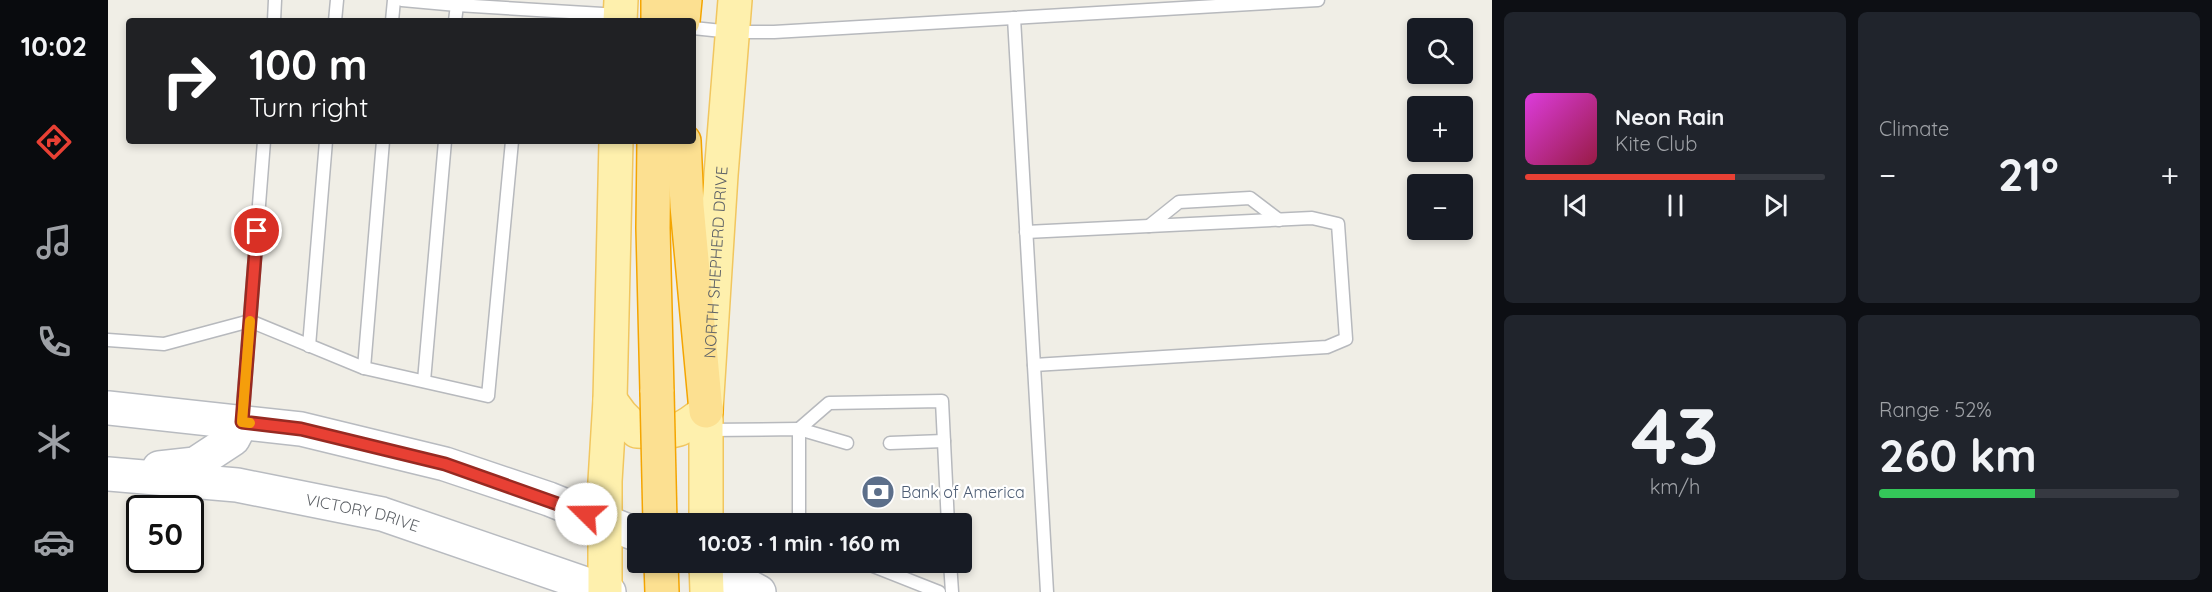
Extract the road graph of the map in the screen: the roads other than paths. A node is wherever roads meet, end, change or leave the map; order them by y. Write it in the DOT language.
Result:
graph roads {
  1 [pos="275,0"];
  2 [pos="337,0"];
  3 [pos="394,0"];
  4 [pos="402,0"];
  5 [pos="658,0"];
  6 [pos="685,0"];
  7 [pos="735,0"];
  8 [pos="1318,0"];
  9 [pos="457,5"];
  10 [pos="620,12"];
  11 [pos="274,18"];
  12 [pos="335,18"];
  13 [pos="392,18"];
  14 [pos="455,18"];
  15 [pos="658,18"];
  16 [pos="683,18"];
  17 [pos="1014,18"];
  18 [pos="696,28"];
  19 [pos="732,32"];
  20 [pos="264,144"];
  21 [pos="326,144"];
  22 [pos="383,144"];
  23 [pos="445,144"];
  24 [pos="512,144"];
  25 [pos="616,144"];
  26 [pos="654,144"];
  27 [pos="684,144"];
  28 [pos="1279,219"];
  29 [pos="1149,226"];
  30 [pos="1026,232"];
  31 [pos="250,321"];
  32 [pos="108,340"];
  33 [pos="309,346"];
  34 [pos="1034,365"];
  35 [pos="364,368"];
  36 [pos="424,381"];
  37 [pos="610,400"];
  38 [pos="108,408"];
  39 [pos="706,420"];
  40 [pos="242,422"];
  41 [pos="799,429"];
  42 [pos="944,441"];
  43 [pos="890,443"];
  44 [pos="847,444"];
  45 [pos="110,474"];
  46 [pos="660,513"];
  47 [pos="706,513"];
  48 [pos="799,513"];
  49 [pos="947,513"];
  50 [pos="605,521"];
  51 [pos="627,530"];
  52 [pos="661,573"];
  53 [pos="712,573"];
  54 [pos="891,573"];
  55 [pos="951,573"];
  56 [pos="606,592"];
  57 [pos="662,592"];
  58 [pos="759,592"];
  59 [pos="939,592"];
  60 [pos="952,592"];
  61 [pos="1047,592"];
  1 -- 11 [label="lane"];
  2 -- 12 [label="lane"];
  3 -- 13 [label="lane"];
  4 -- 9 [label="lane"];
  5 -- 15 [label="highway"];
  6 -- 16 [label="highway"];
  7 -- 19 [label="main road, NORTH SHEPHERD DRIVE"];
  8 -- 17 [label="lane"];
  9 -- 10 [label="lane"];
  9 -- 14 [label="lane"];
  17 -- 19 [label="lane"];
  17 -- 30 [label="lane"];
  18 -- 19 [label="lane"];
  19 -- 39 [label="main road, NORTH SHEPHERD DRIVE"];
  20 -- 31 [label="lane"];
  21 -- 33 [label="lane"];
  22 -- 35 [label="lane"];
  23 -- 36 [label="lane"];
  24 -- 36 [label="lane"];
  25 -- 37 [label="main road"];
  26 -- 46 [label="highway, bridge"];
  27 -- 39 [label="highway"];
  28 -- 29 [label="lane"];
  28 -- 29 [label="lane"];
  28 -- 34 [label="lane"];
  29 -- 30 [label="lane"];
  30 -- 34 [label="lane"];
  31 -- 32 [label="lane"];
  31 -- 33 [label="lane"];
  31 -- 40 [label="lane"];
  33 -- 35 [label="lane"];
  34 -- 61 [label="lane"];
  35 -- 36 [label="lane"];
  37 -- 39 [label="main road"];
  37 -- 50 [label="main road"];
  38 -- 40 [label="main road"];
  39 -- 41 [label="lane"];
  39 -- 47 [label="main road, NORTH SHEPHERD DRIVE"];
  40 -- 45 [label="main road"];
  40 -- 50 [label="main road"];
  41 -- 42 [label="lane"];
  41 -- 44 [label="lane"];
  41 -- 48 [label="lane"];
  42 -- 43 [label="lane"];
  42 -- 49 [label="lane"];
  45 -- 56 [label="main road, VICTORY DRIVE"];
  50 -- 51 [label="main road"];
  50 -- 56 [label="main road"];
  52 -- 57 [label="highway"];
  53 -- 58 [label="main road"];
  54 -- 59 [label="lane"];
  55 -- 60 [label="lane"];
}
